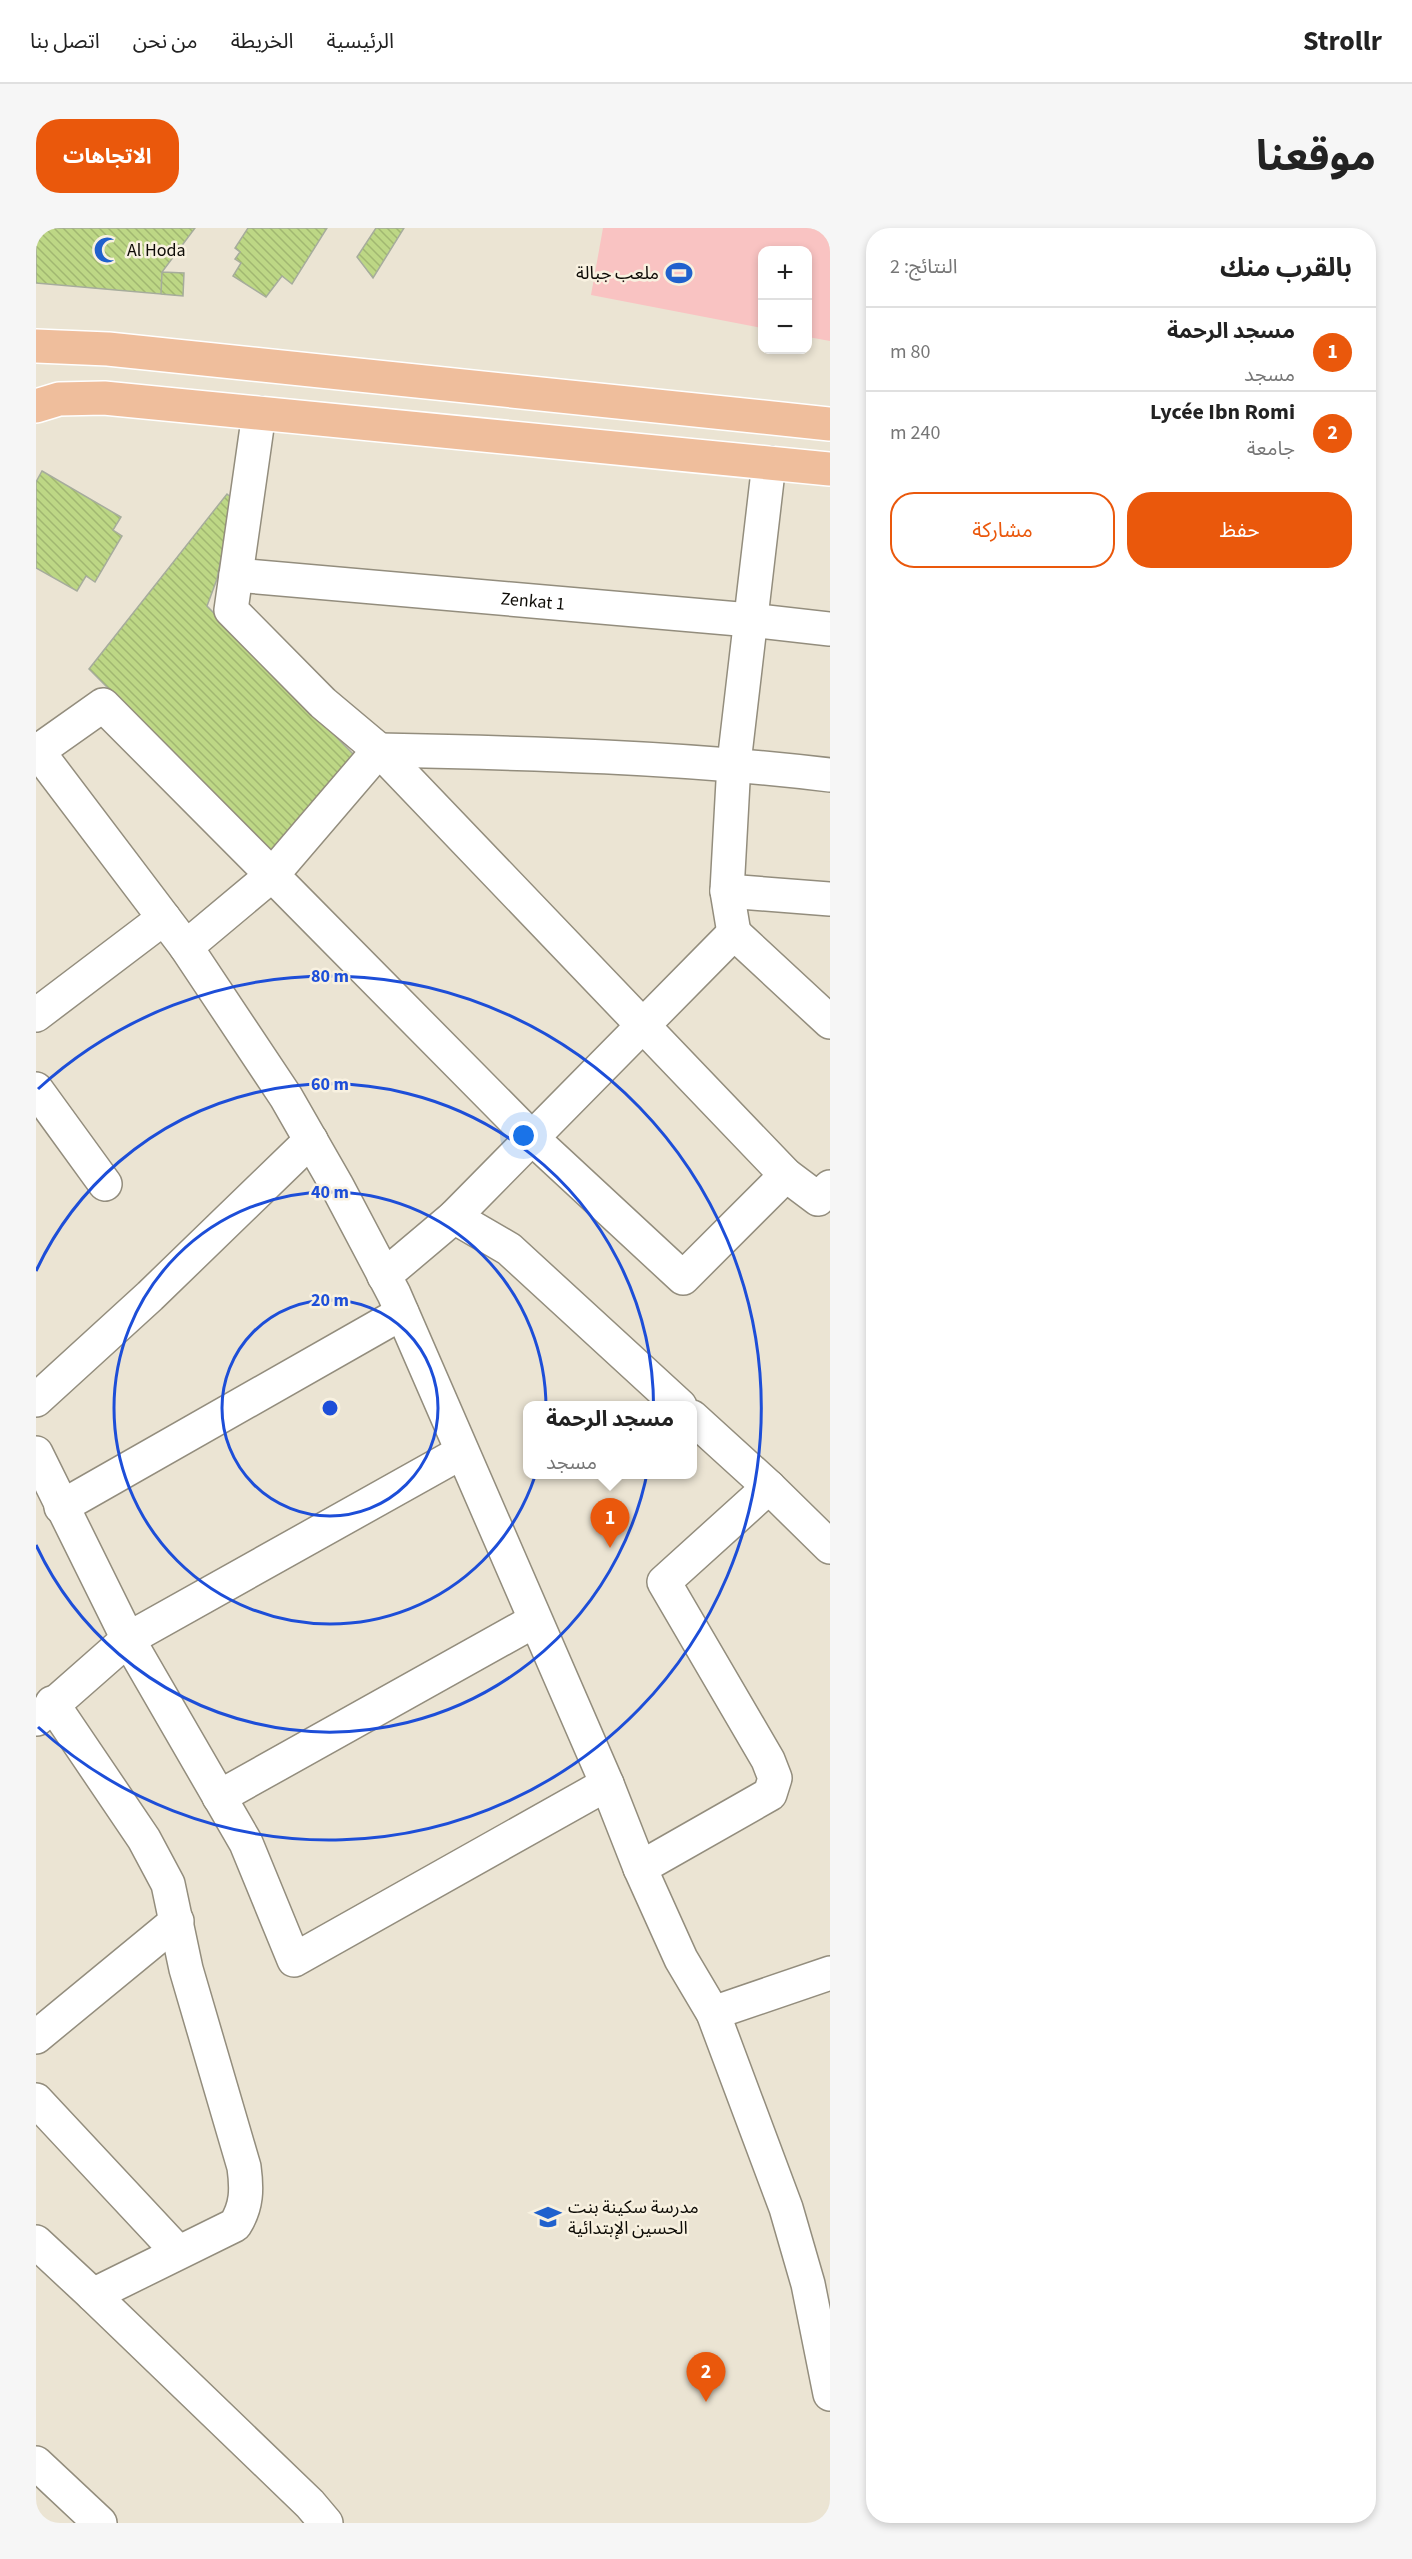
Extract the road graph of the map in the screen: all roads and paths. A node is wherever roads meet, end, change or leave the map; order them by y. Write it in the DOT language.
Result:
graph roads {
  1 [pos="36,346"];
  2 [pos="36,406"];
  3 [pos="259,413"];
  4 [pos="830,424"];
  5 [pos="769,463"];
  6 [pos="830,469"];
  7 [pos="236,575"];
  8 [pos="750,620"];
  9 [pos="830,629"];
  10 [pos="379,750"];
  11 [pos="39,760"];
  12 [pos="734,763"];
  13 [pos="830,775"];
  14 [pos="272,875"];
  15 [pos="727,891"];
  16 [pos="830,899"];
  17 [pos="164,918"];
  18 [pos="734,933"];
  19 [pos="186,947"];
  20 [pos="36,1015"];
  21 [pos="830,1022"];
  22 [pos="644,1024"];
  23 [pos="36,1089"];
  24 [pos="532,1138"];
  25 [pos="311,1140"];
  26 [pos="786,1175"];
  27 [pos="105,1184"];
  28 [pos="830,1187"];
  29 [pos="454,1216"];
  30 [pos="384,1276"];
  31 [pos="402,1313"];
  32 [pos="36,1400"];
  33 [pos="675,1401"];
  34 [pos="697,1421"];
  35 [pos="462,1452"];
  36 [pos="36,1454"];
  37 [pos="769,1487"];
  38 [pos="61,1507"];
  39 [pos="830,1547"];
  40 [pos="534,1621"];
  41 [pos="128,1639"];
  42 [pos="44,1712"];
  43 [pos="607,1784"];
  44 [pos="219,1797"];
  45 [pos="640,1868"];
  46 [pos="177,1921"];
  47 [pos="830,1973"];
  48 [pos="713,2013"];
  49 [pos="36,2037"];
  50 [pos="36,2100"];
  51 [pos="36,2242"];
  52 [pos="178,2252"];
  53 [pos="93,2295"];
  54 [pos="830,2394"];
  55 [pos="36,2463"];
  56 [pos="86,2518"];
  57 [pos="326,2523"];
  1 -- 4 [label="main road"];
  2 -- 3 [label="main road"];
  3 -- 5 [label="main road"];
  3 -- 7 [label="street"];
  5 -- 6 [label="main road"];
  5 -- 8 [label="street"];
  7 -- 8 [label="street, Zenkat 1"];
  7 -- 10 [label="street"];
  8 -- 9 [label="street, Zenkat 1"];
  8 -- 12 [label="street"];
  10 -- 12 [label="street"];
  10 -- 14 [label="street"];
  10 -- 22 [label="street"];
  11 -- 14 [label="street"];
  11 -- 17 [label="street"];
  12 -- 13 [label="street"];
  12 -- 15 [label="street"];
  14 -- 19 [label="street"];
  14 -- 24 [label="street"];
  15 -- 16 [label="street"];
  15 -- 18 [label="street"];
  17 -- 19 [label="street"];
  17 -- 20 [label="street"];
  18 -- 21 [label="street"];
  18 -- 22 [label="street"];
  19 -- 25 [label="street"];
  22 -- 24 [label="street"];
  22 -- 26 [label="street"];
  23 -- 27 [label="street"];
  24 -- 26 [label="street"];
  24 -- 29 [label="street"];
  25 -- 30 [label="street"];
  25 -- 32 [label="street"];
  26 -- 28 [label="street"];
  29 -- 30 [label="street"];
  29 -- 33 [label="street"];
  30 -- 31 [label="street"];
  31 -- 35 [label="street"];
  31 -- 38 [label="street"];
  34 -- 37 [label="street"];
  35 -- 40 [label="street"];
  35 -- 41 [label="street"];
  36 -- 38 [label="street"];
  37 -- 39 [label="street"];
  37 -- 45 [label="street"];
  38 -- 41 [label="street"];
  40 -- 43 [label="street"];
  40 -- 44 [label="street"];
  41 -- 42 [label="street"];
  41 -- 44 [label="street"];
  42 -- 46 [label="street"];
  43 -- 44 [label="street"];
  43 -- 45 [label="street"];
  45 -- 48 [label="street"];
  46 -- 49 [label="street"];
  46 -- 52 [label="street"];
  47 -- 48 [label="street"];
  48 -- 54 [label="street"];
  50 -- 52 [label="street"];
  51 -- 53 [label="street"];
  52 -- 53 [label="street"];
  53 -- 57 [label="street"];
  55 -- 56 [label="street"];
}
